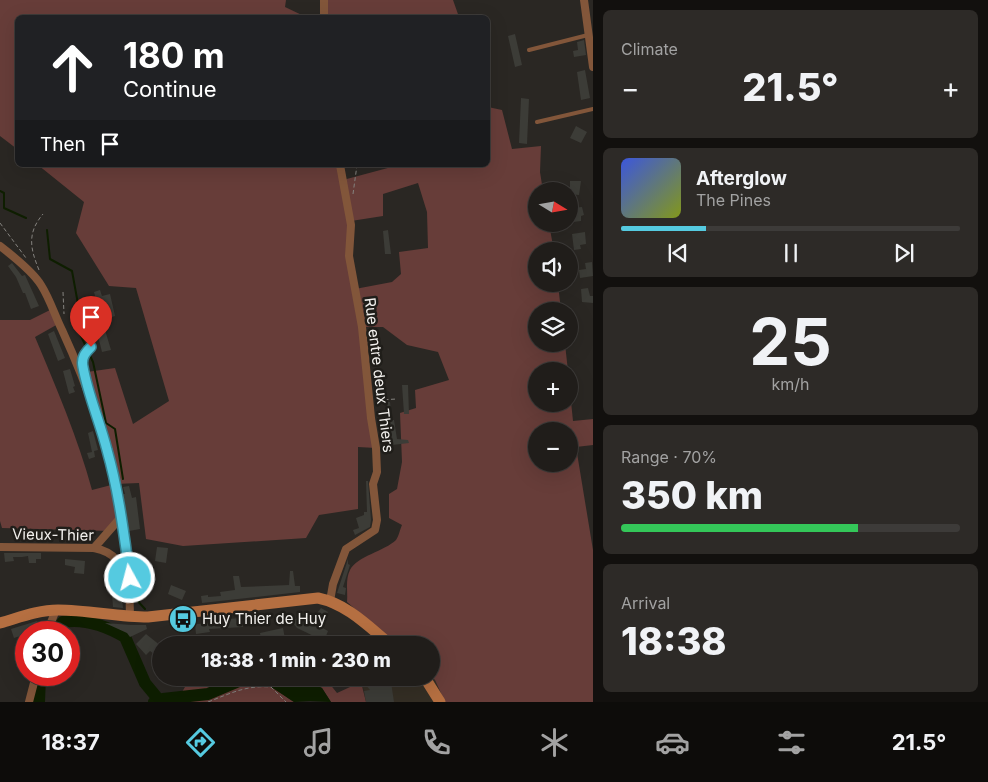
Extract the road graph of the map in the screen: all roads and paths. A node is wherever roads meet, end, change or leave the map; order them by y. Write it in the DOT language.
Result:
graph roads {
  1 [pos="324,0"];
  2 [pos="584,0"];
  3 [pos="590,13"];
  4 [pos="324,15"];
  5 [pos="588,35"];
  6 [pos="529,50"];
  7 [pos="593,67"];
  8 [pos="593,110"];
  9 [pos="537,122"];
  10 [pos="340,167"];
  11 [pos="357,167"];
  12 [pos="353,195"];
  13 [pos="43,214"];
  14 [pos="0,224"];
  15 [pos="0,246"];
  16 [pos="27,258"];
  17 [pos="40,283"];
  18 [pos="63,292"];
  19 [pos="91,304"];
  20 [pos="62,332"];
  21 [pos="91,347"];
  22 [pos="88,394"];
  23 [pos="397,399"];
  24 [pos="369,400"];
  25 [pos="122,516"];
  26 [pos="0,547"];
  27 [pos="94,548"];
  28 [pos="130,598"];
  29 [pos="330,601"];
  30 [pos="56,610"];
  31 [pos="130,617"];
  32 [pos="52,621"];
  33 [pos="0,623"];
  34 [pos="379,636"];
  35 [pos="33,686"];
  36 [pos="430,686"];
  37 [pos="29,702"];
  38 [pos="208,702"];
  39 [pos="286,702"];
  40 [pos="440,702"];
  1 -- 4 [label="street"];
  2 -- 3 [label="street"];
  3 -- 5 [label="street"];
  5 -- 6 [label="lane"];
  5 -- 7 [label="street"];
  8 -- 9 [label="lane"];
  10 -- 24 [label="street, Rue entre deux Thiers"];
  11 -- 12 [label="path"];
  13 -- 17 [label="path"];
  14 -- 16 [label="path"];
  15 -- 17 [label="street"];
  17 -- 20 [label="street"];
  18 -- 20 [label="path"];
  19 -- 21 [label="path"];
  20 -- 22 [label="street"];
  21 -- 22 [label="lane"];
  22 -- 25 [label="street"];
  23 -- 24 [label="path"];
  24 -- 29 [label="street, Rue entre deux Thiers"];
  25 -- 27 [label="street"];
  25 -- 28 [label="street"];
  26 -- 27 [label="street, Vieux-Thier"];
  27 -- 28 [label="street, Vieux-Thier"];
  28 -- 31 [label="street"];
  29 -- 31 [label="main road"];
  29 -- 34 [label="main road"];
  30 -- 31 [label="main road"];
  30 -- 32 [label="street"];
  30 -- 33 [label="main road"];
  35 -- 37 [label="street"];
  36 -- 40 [label="main road"];
  38 -- 39 [label="path"];
}
